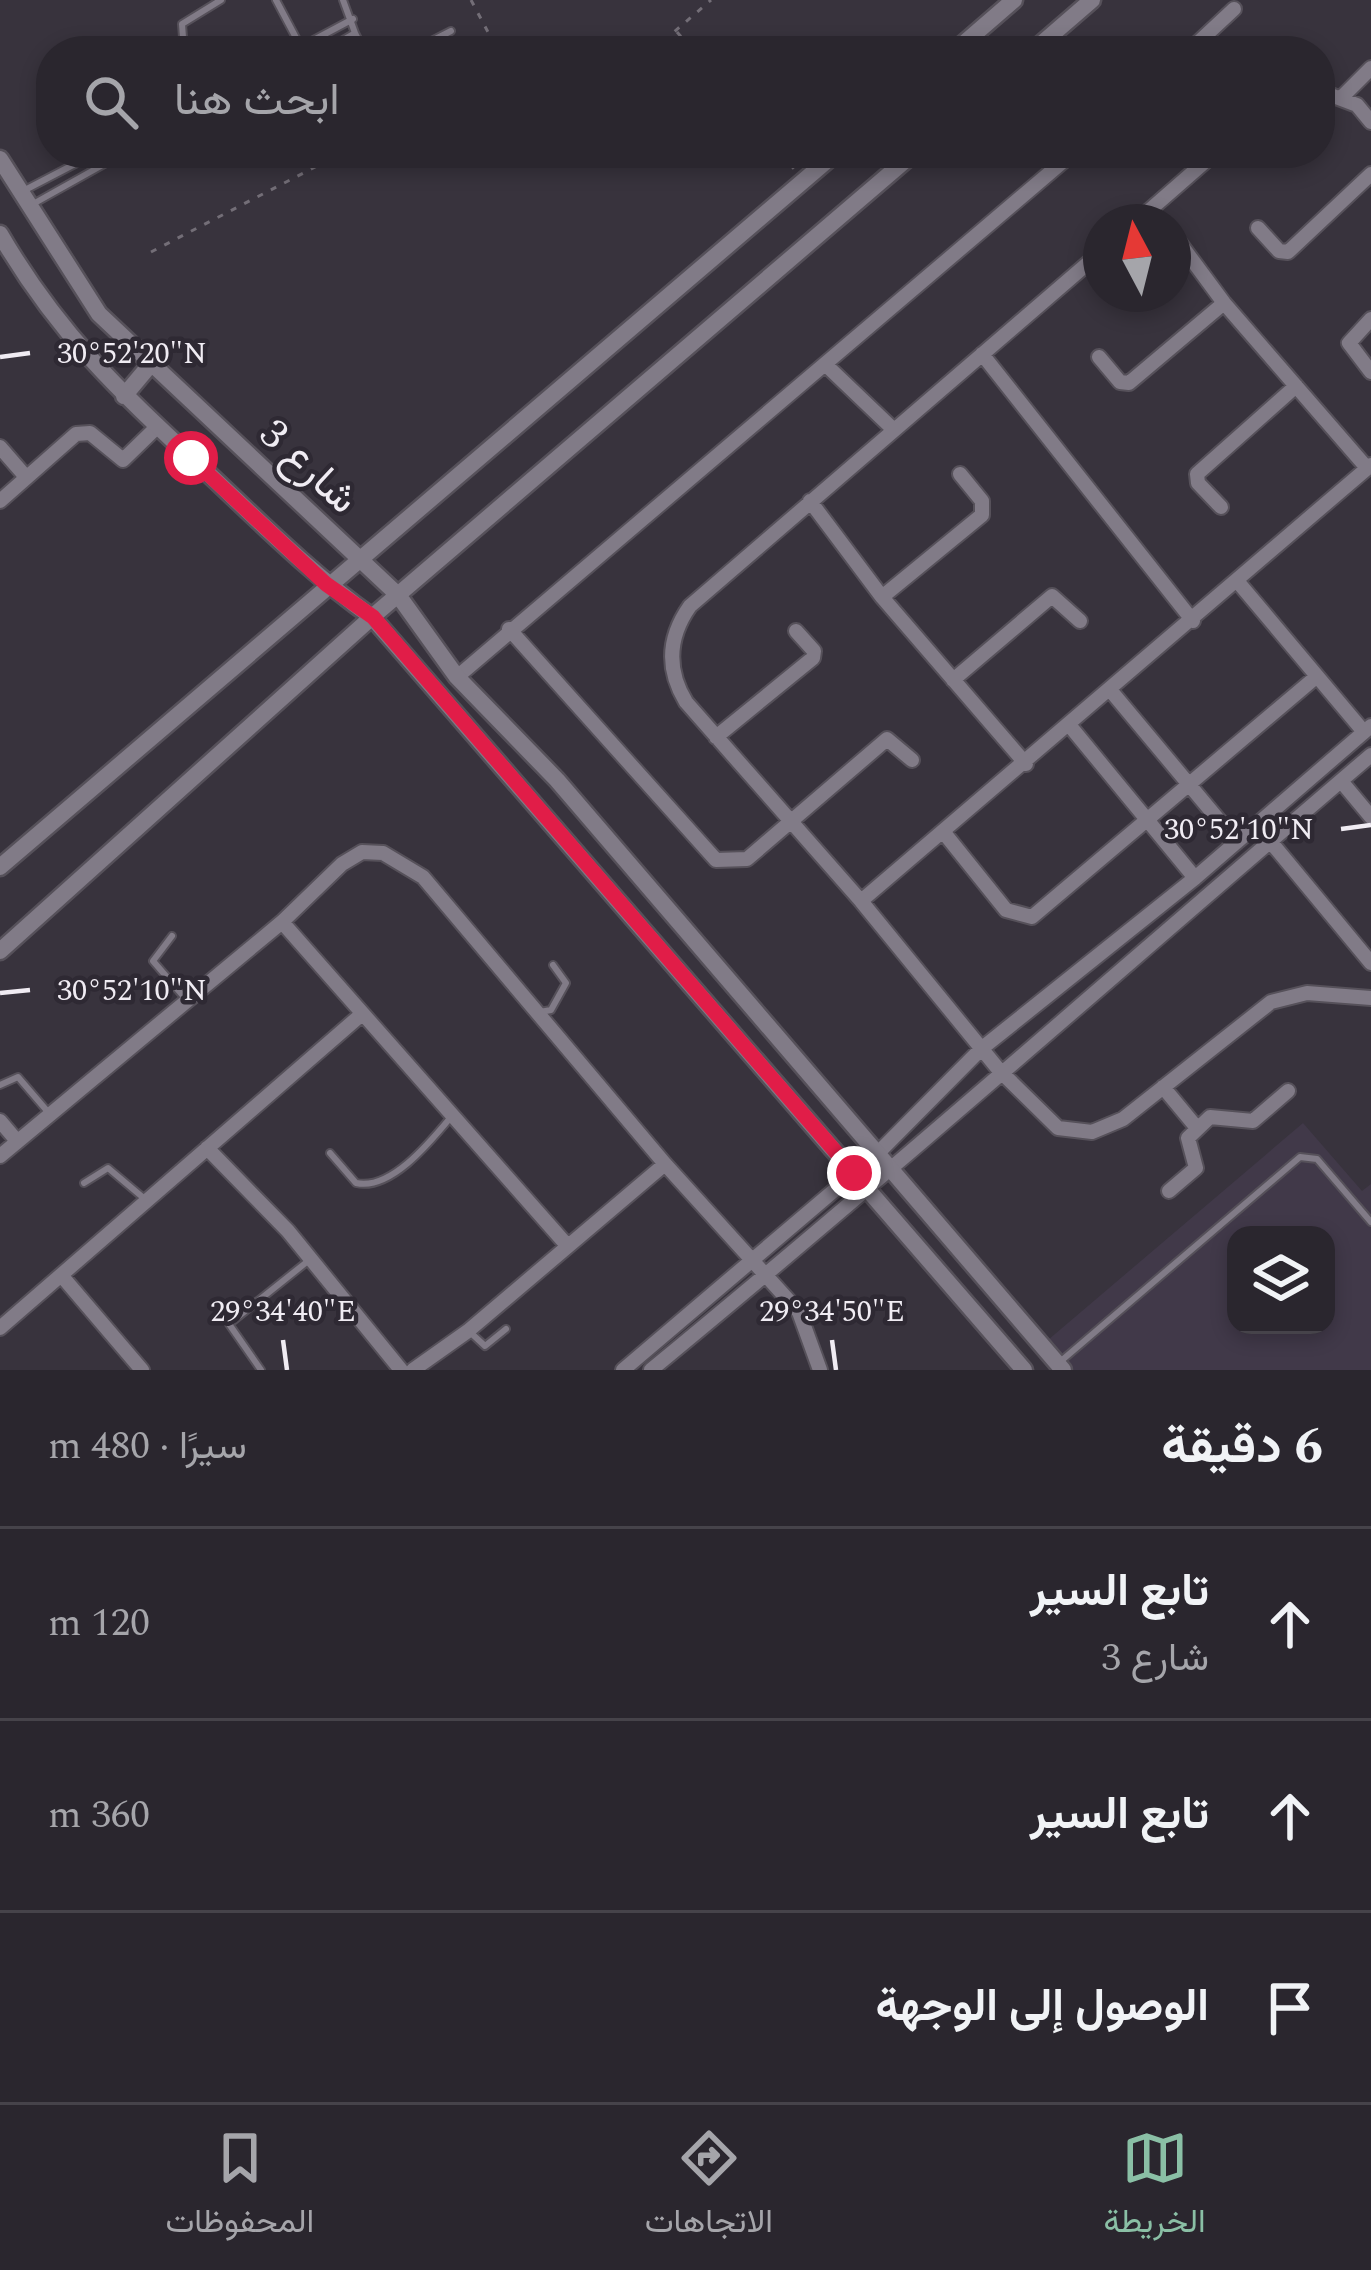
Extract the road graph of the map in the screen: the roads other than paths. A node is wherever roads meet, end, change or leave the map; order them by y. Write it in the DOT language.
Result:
graph roads {
  1 [pos="221,0"];
  2 [pos="276,0"];
  3 [pos="343,0"];
  4 [pos="1014,0"];
  5 [pos="1093,0"];
  6 [pos="1234,9"];
  7 [pos="353,19"];
  8 [pos="451,31"];
  9 [pos="355,33"];
  10 [pos="183,36"];
  11 [pos="293,36"];
  12 [pos="323,36"];
  13 [pos="350,36"];
  14 [pos="356,36"];
  15 [pos="441,36"];
  16 [pos="972,36"];
  17 [pos="1051,36"];
  18 [pos="1205,36"];
  19 [pos="1371,68"];
  20 [pos="1335,95"];
  21 [pos="1342,97"];
  22 [pos="1371,122"];
  23 [pos="0,159"];
  24 [pos="73,168"];
  25 [pos="92,168"];
  26 [pos="819,168"];
  27 [pos="896,168"];
  28 [pos="1056,168"];
  29 [pos="1198,168"];
  30 [pos="1371,174"];
  31 [pos="23,200"];
  32 [pos="1156,204"];
  33 [pos="1258,228"];
  34 [pos="0,234"];
  35 [pos="1191,258"];
  36 [pos="1083,267"];
  37 [pos="1224,302"];
  38 [pos="1371,319"];
  39 [pos="982,354"];
  40 [pos="1099,357"];
  41 [pos="150,365"];
  42 [pos="826,365"];
  43 [pos="1371,372"];
  44 [pos="1296,386"];
  45 [pos="124,396"];
  46 [pos="158,426"];
  47 [pos="894,430"];
  48 [pos="0,447"];
  49 [pos="1369,467"];
  50 [pos="960,475"];
  51 [pos="26,477"];
  52 [pos="0,501"];
  53 [pos="811,501"];
  54 [pos="1221,507"];
  55 [pos="356,558"];
  56 [pos="1238,582"];
  57 [pos="326,584"];
  58 [pos="398,595"];
  59 [pos="882,597"];
  60 [pos="373,617"];
  61 [pos="1080,621"];
  62 [pos="1193,621"];
  63 [pos="509,629"];
  64 [pos="796,631"];
  65 [pos="1316,676"];
  66 [pos="458,677"];
  67 [pos="953,680"];
  68 [pos="1112,691"];
  69 [pos="1070,727"];
  70 [pos="1368,729"];
  71 [pos="716,736"];
  72 [pos="1371,755"];
  73 [pos="912,760"];
  74 [pos="1025,764"];
  75 [pos="1341,781"];
  76 [pos="1190,785"];
  77 [pos="1371,817"];
  78 [pos="1148,820"];
  79 [pos="792,823"];
  80 [pos="945,834"];
  81 [pos="1270,841"];
  82 [pos="1237,842"];
  83 [pos="0,867"];
  84 [pos="1196,878"];
  85 [pos="861,901"];
  86 [pos="282,922"];
  87 [pos="172,936"];
  88 [pos="0,951"];
  89 [pos="1371,963"];
  90 [pos="554,965"];
  91 [pos="185,998"];
  92 [pos="1371,998"];
  93 [pos="540,1012"];
  94 [pos="362,1014"];
  95 [pos="981,1049"];
  96 [pos="999,1070"];
  97 [pos="0,1085"];
  98 [pos="1163,1087"];
  99 [pos="1288,1091"];
  100 [pos="51,1115"];
  101 [pos="451,1117"];
  102 [pos="0,1120"];
  103 [pos="1197,1128"];
  104 [pos="17,1141"];
  105 [pos="207,1148"];
  106 [pos="330,1153"];
  107 [pos="877,1154"];
  108 [pos="0,1156"];
  109 [pos="664,1164"];
  110 [pos="854,1173"];
  111 [pos="890,1174"];
  112 [pos="84,1183"];
  113 [pos="869,1191"];
  114 [pos="1169,1191"];
  115 [pos="146,1200"];
  116 [pos="1371,1205"];
  117 [pos="1363,1212"];
  118 [pos="1371,1222"];
  119 [pos="566,1243"];
  120 [pos="310,1259"];
  121 [pos="753,1262"];
  122 [pos="61,1275"];
  123 [pos="767,1275"];
  124 [pos="0,1328"];
  125 [pos="506,1329"];
  126 [pos="468,1330"];
  127 [pos="1061,1367"];
  128 [pos="142,1370"];
  129 [pos="261,1370"];
  130 [pos="401,1370"];
  131 [pos="413,1370"];
  132 [pos="622,1370"];
  133 [pos="651,1370"];
  134 [pos="820,1370"];
  135 [pos="1024,1370"];
  1 -- 10 [label="lane"];
  2 -- 11 [label="lane"];
  3 -- 7 [label="lane"];
  4 -- 16 [label="street"];
  5 -- 17 [label="street"];
  6 -- 18 [label="street"];
  7 -- 9 [label="lane"];
  7 -- 12 [label="lane"];
  8 -- 15 [label="lane"];
  9 -- 13 [label="lane"];
  9 -- 14 [label="lane"];
  19 -- 21 [label="street"];
  20 -- 21 [label="street"];
  21 -- 22 [label="street"];
  23 -- 31 [label="street, شارع 3"];
  24 -- 31 [label="lane"];
  25 -- 31 [label="lane"];
  26 -- 55 [label="street"];
  27 -- 58 [label="street"];
  28 -- 42 [label="street"];
  29 -- 32 [label="street"];
  30 -- 33 [label="street"];
  31 -- 41 [label="street, شارع 3"];
  34 -- 45 [label="street, شارع 3"];
  35 -- 37 [label="street"];
  36 -- 39 [label="street"];
  37 -- 40 [label="street"];
  37 -- 44 [label="street"];
  38 -- 43 [label="street"];
  39 -- 47 [label="street"];
  39 -- 62 [label="street"];
  41 -- 45 [label="street"];
  41 -- 55 [label="street, شارع 3"];
  42 -- 47 [label="street"];
  42 -- 63 [label="street"];
  44 -- 49 [label="street"];
  44 -- 54 [label="street"];
  45 -- 46 [label="street, شارع 3"];
  46 -- 51 [label="street"];
  46 -- 57 [label="street, شارع 3"];
  47 -- 53 [label="street"];
  48 -- 51 [label="street"];
  49 -- 56 [label="street"];
  50 -- 59 [label="street"];
  51 -- 52 [label="street"];
  53 -- 59 [label="street"];
  53 -- 71 [label="street"];
  55 -- 57 [label="street"];
  55 -- 58 [label="street, شارع 3"];
  56 -- 62 [label="street"];
  56 -- 65 [label="street"];
  57 -- 60 [label="street, شارع 3"];
  57 -- 83 [label="street"];
  58 -- 60 [label="street"];
  58 -- 66 [label="street, شارع 3"];
  59 -- 67 [label="street"];
  60 -- 88 [label="street"];
  60 -- 110 [label="street, شارع 3"];
  61 -- 67 [label="street"];
  62 -- 68 [label="street"];
  63 -- 66 [label="street"];
  63 -- 79 [label="street"];
  64 -- 71 [label="street"];
  65 -- 70 [label="street"];
  65 -- 76 [label="street"];
  66 -- 107 [label="street, شارع 3"];
  67 -- 74 [label="street"];
  68 -- 69 [label="street"];
  68 -- 76 [label="street"];
  69 -- 74 [label="street"];
  69 -- 78 [label="street"];
  70 -- 82 [label="street"];
  71 -- 79 [label="street"];
  72 -- 75 [label="street"];
  73 -- 79 [label="street"];
  74 -- 80 [label="street"];
  75 -- 77 [label="street"];
  75 -- 81 [label="street"];
  76 -- 78 [label="street"];
  76 -- 82 [label="street"];
  78 -- 80 [label="street"];
  78 -- 84 [label="street"];
  79 -- 85 [label="street"];
  80 -- 85 [label="street"];
  81 -- 89 [label="street"];
  81 -- 96 [label="street"];
  82 -- 84 [label="street"];
  84 -- 95 [label="street"];
  85 -- 95 [label="street"];
  86 -- 91 [label="street"];
  86 -- 93 [label="street"];
  86 -- 94 [label="street"];
  87 -- 91 [label="lane"];
  90 -- 93 [label="lane"];
  91 -- 100 [label="street"];
  92 -- 98 [label="street"];
  93 -- 109 [label="street"];
  94 -- 101 [label="street"];
  94 -- 105 [label="street"];
  95 -- 96 [label="street"];
  95 -- 107 [label="street"];
  96 -- 98 [label="street"];
  96 -- 111 [label="street"];
  97 -- 100 [label="lane"];
  98 -- 103 [label="street"];
  99 -- 103 [label="street"];
  100 -- 104 [label="street"];
  101 -- 106 [label="lane"];
  101 -- 119 [label="street"];
  102 -- 104 [label="street"];
  103 -- 114 [label="street"];
  104 -- 108 [label="street"];
  105 -- 115 [label="street"];
  105 -- 120 [label="street"];
  107 -- 110 [label="street"];
  107 -- 111 [label="street, شارع 3"];
  109 -- 119 [label="street"];
  109 -- 121 [label="street"];
  110 -- 113 [label="street, شارع 3"];
  110 -- 121 [label="street"];
  111 -- 113 [label="street"];
  111 -- 127 [label="street, شارع 3"];
  112 -- 115 [label="lane"];
  113 -- 123 [label="street"];
  113 -- 135 [label="street, شارع 3"];
  115 -- 122 [label="street"];
  116 -- 117 [label="lane"];
  117 -- 118 [label="lane"];
  117 -- 127 [label="lane"];
  119 -- 126 [label="street"];
  120 -- 129 [label="lane"];
  120 -- 130 [label="street"];
  121 -- 123 [label="street"];
  121 -- 132 [label="street"];
  122 -- 124 [label="street"];
  122 -- 128 [label="street"];
  123 -- 133 [label="street"];
  123 -- 134 [label="street"];
  125 -- 126 [label="lane"];
  126 -- 131 [label="street"];
}
